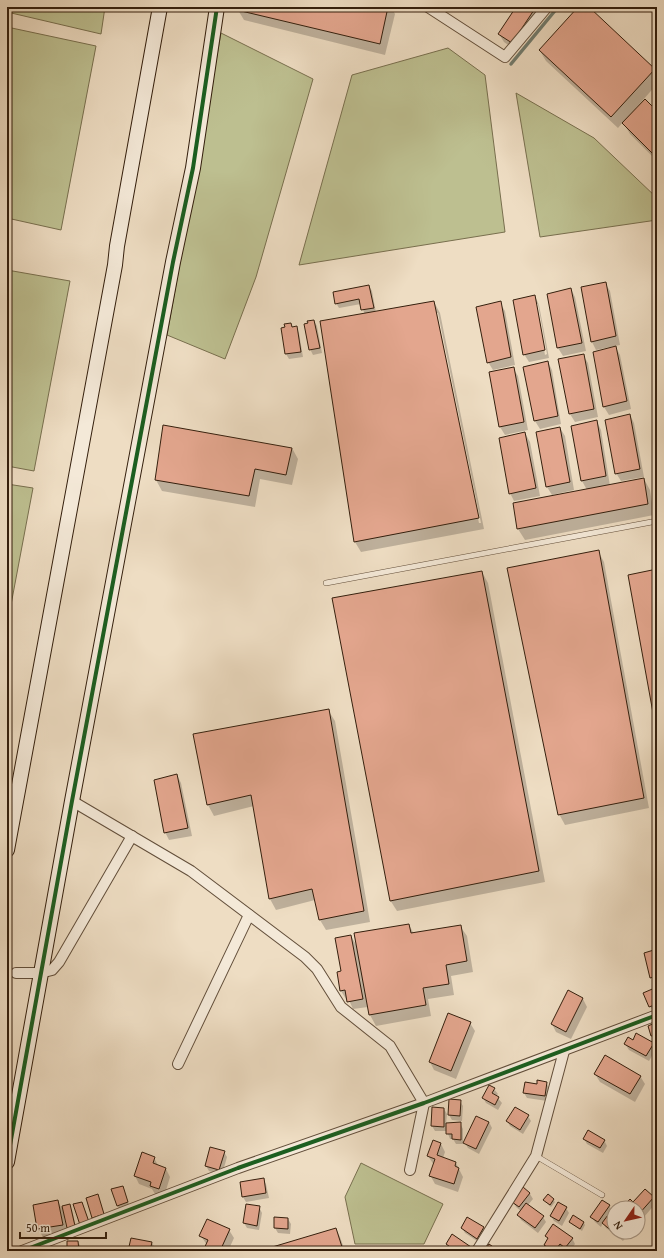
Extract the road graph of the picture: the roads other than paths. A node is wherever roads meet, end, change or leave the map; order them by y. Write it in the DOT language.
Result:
graph roads {
  1 [pos="160,7"];
  2 [pos="218,7"];
  3 [pos="428,7"];
  4 [pos="547,7"];
  5 [pos="657,521"];
  6 [pos="326,583"];
  7 [pos="72,802"];
  8 [pos="132,836"];
  9 [pos="7,850"];
  10 [pos="249,915"];
  11 [pos="16,973"];
  12 [pos="40,973"];
  13 [pos="657,1015"];
  14 [pos="564,1051"];
  15 [pos="178,1064"];
  16 [pos="424,1103"];
  17 [pos="536,1156"];
  18 [pos="7,1162"];
  19 [pos="410,1170"];
  20 [pos="602,1195"];
  21 [pos="22,1251"];
  22 [pos="477,1251"];
  1 -- 9 [label="street"];
  2 -- 7 [label="street"];
  3 -- 4 [label="street"];
  5 -- 6 [label="lane"];
  7 -- 8 [label="street"];
  7 -- 12 [label="street"];
  8 -- 10 [label="street"];
  8 -- 12 [label="street"];
  10 -- 15 [label="street"];
  10 -- 16 [label="street"];
  11 -- 12 [label="street"];
  12 -- 18 [label="street"];
  13 -- 14 [label="street"];
  14 -- 16 [label="street"];
  14 -- 17 [label="street"];
  16 -- 19 [label="street"];
  16 -- 21 [label="street"];
  17 -- 20 [label="lane"];
  17 -- 22 [label="street"];
}
